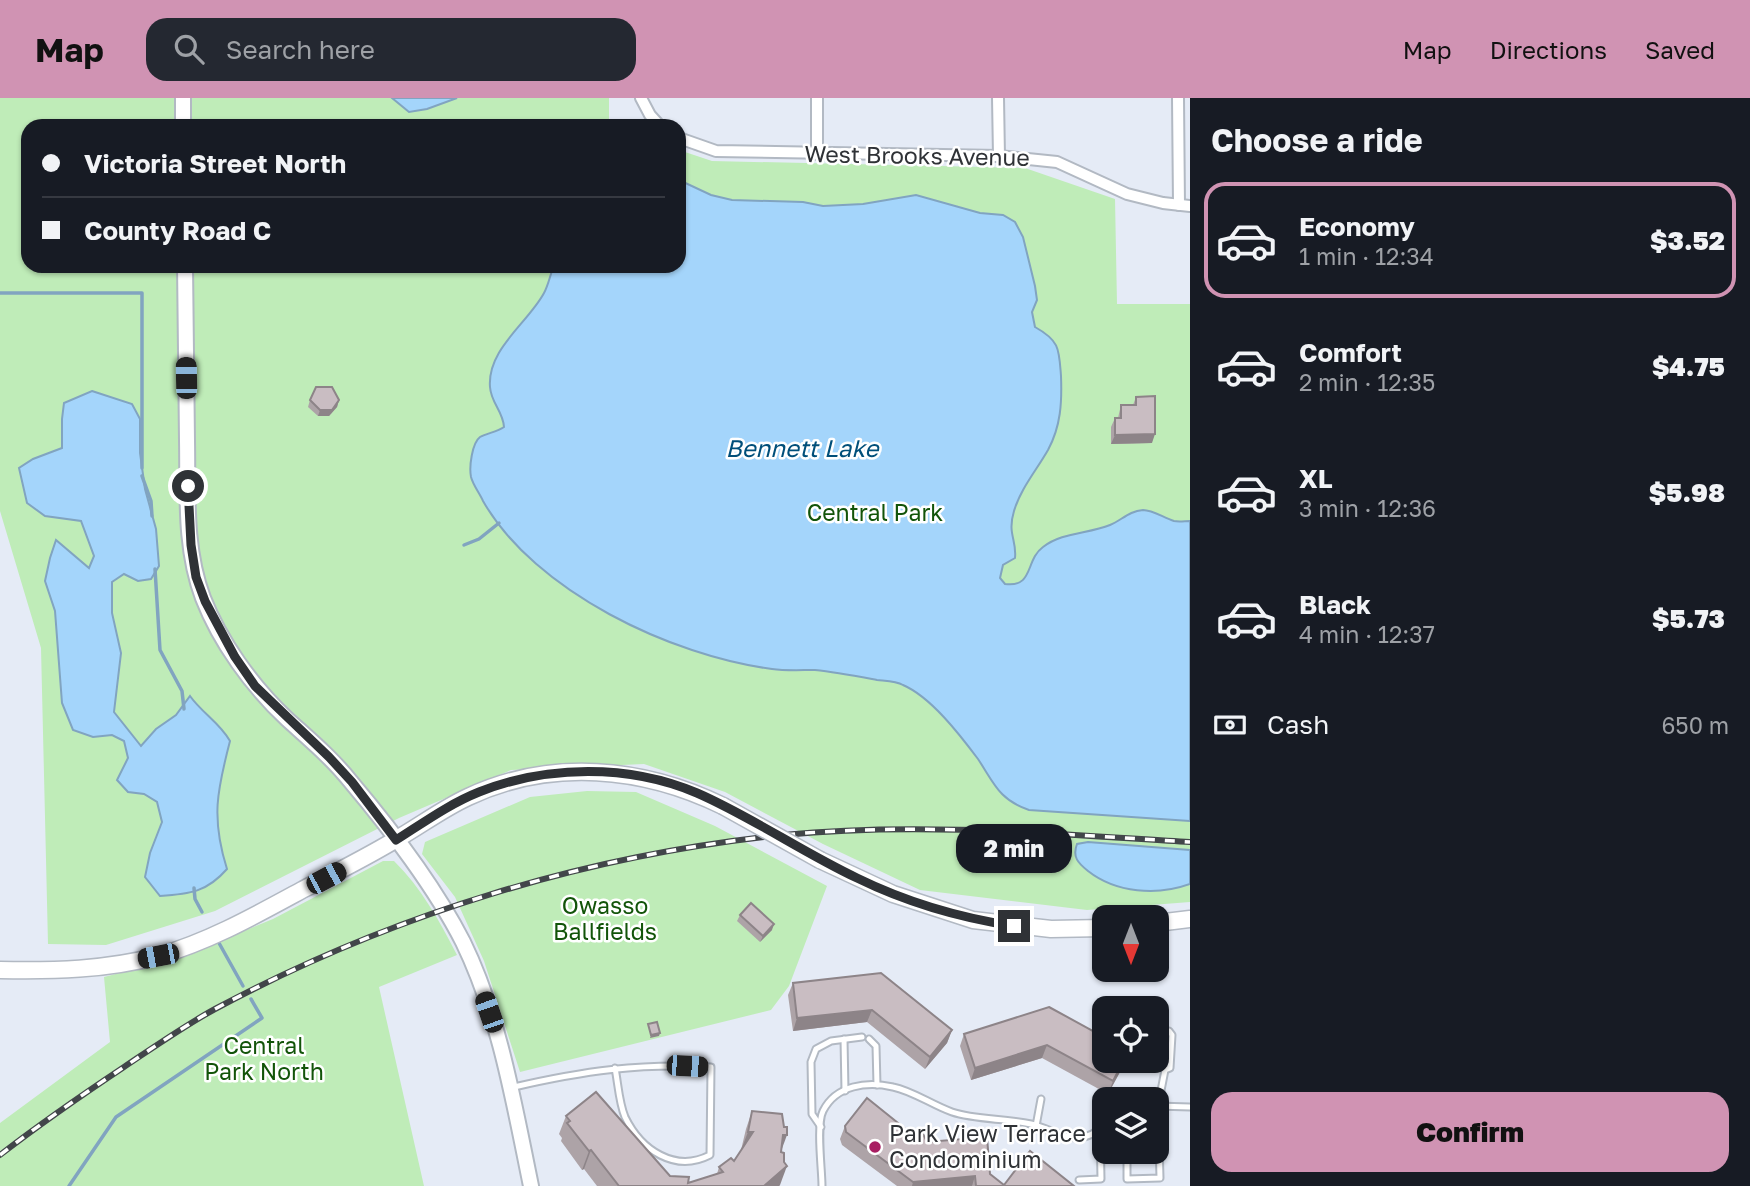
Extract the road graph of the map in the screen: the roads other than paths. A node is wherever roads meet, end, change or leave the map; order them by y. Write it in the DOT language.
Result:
graph roads {
  1 [pos="183,98"];
  2 [pos="641,98"];
  3 [pos="817,98"];
  4 [pos="998,98"];
  5 [pos="1178,98"];
  6 [pos="183,119"];
  7 [pos="654,119"];
  8 [pos="686,140"];
  9 [pos="817,154"];
  10 [pos="999,156"];
  11 [pos="1185,206"];
  12 [pos="185,273"];
  13 [pos="396,840"];
  14 [pos="1190,919"];
  15 [pos="1169,922"];
  16 [pos="1092,928"];
  17 [pos="0,970"];
  18 [pos="1169,1031"];
  19 [pos="862,1037"];
  20 [pos="844,1039"];
  21 [pos="869,1039"];
  22 [pos="615,1068"];
  23 [pos="1169,1068"];
  24 [pos="877,1085"];
  25 [pos="511,1088"];
  26 [pos="845,1091"];
  27 [pos="1041,1099"];
  28 [pos="1169,1106"];
  29 [pos="1190,1107"];
  30 [pos="1036,1126"];
  31 [pos="821,1127"];
  32 [pos="1092,1135"];
  33 [pos="1101,1164"];
  34 [pos="1127,1164"];
  35 [pos="1159,1164"];
  36 [pos="1079,1180"];
  37 [pos="531,1186"];
  38 [pos="822,1186"];
  1 -- 6 [label="street"];
  2 -- 7 [label="street"];
  3 -- 9 [label="street"];
  4 -- 10 [label="street"];
  5 -- 11 [label="street"];
  8 -- 9 [label="street, West Brooks Avenue"];
  9 -- 10 [label="street, West Brooks Avenue"];
  10 -- 11 [label="street, West Brooks Avenue"];
  12 -- 13 [label="street"];
  13 -- 16 [label="main road, bridge"];
  13 -- 17 [label="main road"];
  13 -- 25 [label="street"];
  14 -- 15 [label="main road"];
  18 -- 23 [label="lane"];
  19 -- 20 [label="lane"];
  20 -- 26 [label="lane"];
  20 -- 31 [label="lane"];
  21 -- 24 [label="lane"];
  22 -- 22 [label="lane"];
  22 -- 25 [label="lane"];
  24 -- 26 [label="lane"];
  24 -- 30 [label="lane"];
  25 -- 37 [label="street"];
  26 -- 31 [label="lane"];
  27 -- 30 [label="lane"];
  28 -- 29 [label="lane"];
  30 -- 32 [label="lane"];
  31 -- 38 [label="lane"];
  33 -- 36 [label="lane"];
  34 -- 35 [label="lane"];
}
